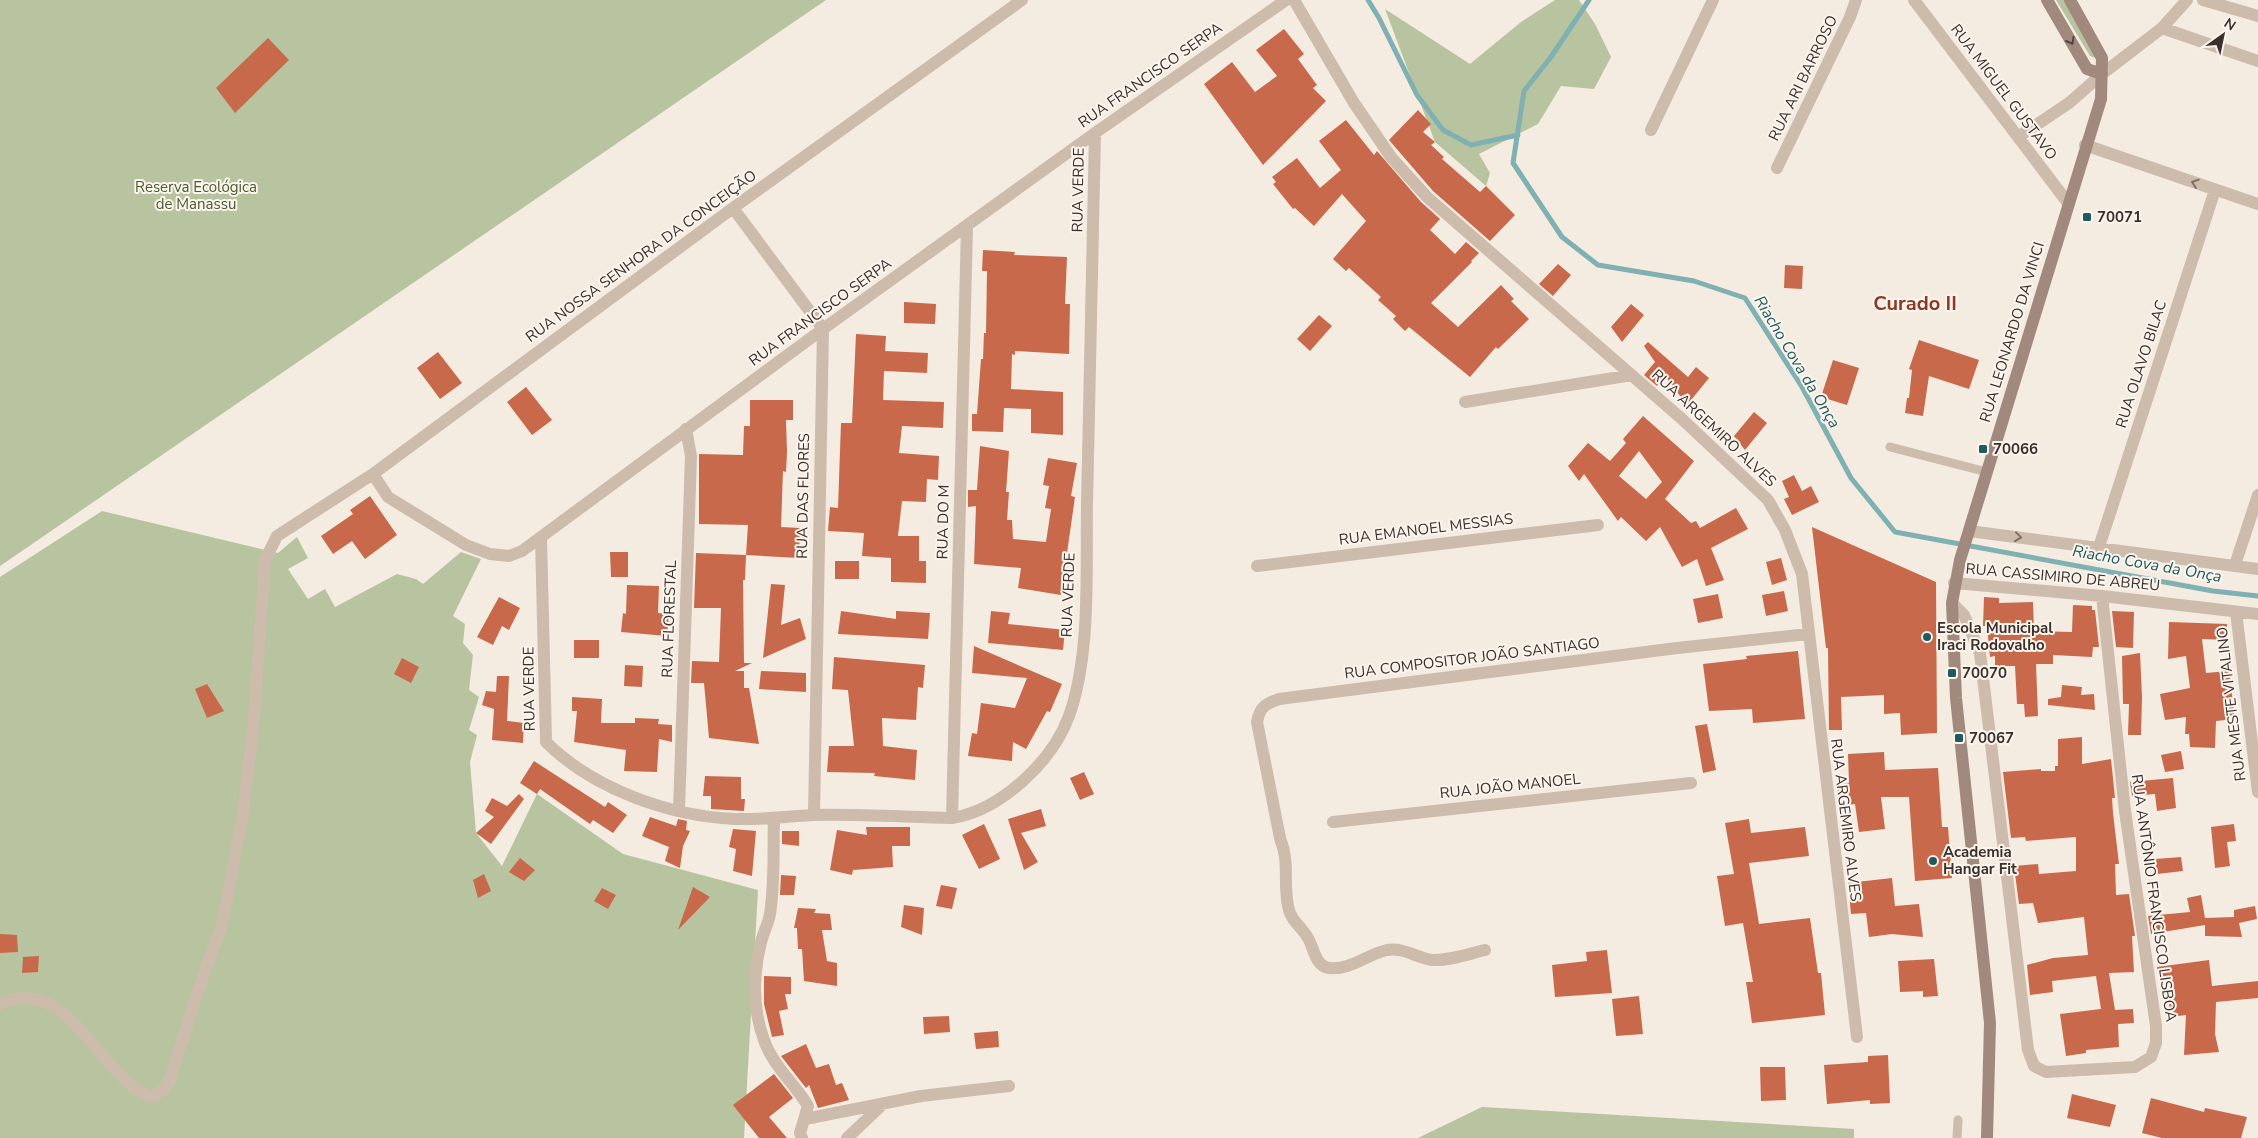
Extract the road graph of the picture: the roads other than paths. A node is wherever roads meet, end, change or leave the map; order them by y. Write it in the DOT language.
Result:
graph roads {
  1 [pos="1022,0"];
  2 [pos="1286,0"];
  3 [pos="1294,0"];
  4 [pos="1713,0"];
  5 [pos="1856,0"];
  6 [pos="1914,0"];
  7 [pos="2047,0"];
  8 [pos="2070,0"];
  9 [pos="2187,0"];
  10 [pos="2203,0"];
  11 [pos="2258,16"];
  12 [pos="2162,28"];
  13 [pos="2258,61"];
  14 [pos="2102,74"];
  15 [pos="1651,130"];
  16 [pos="1095,133"];
  17 [pos="2018,137"];
  18 [pos="2085,145"];
  19 [pos="1777,168"];
  20 [pos="2215,190"];
  21 [pos="2068,202"];
  22 [pos="2258,204"];
  23 [pos="733,208"];
  24 [pos="967,227"];
  25 [pos="823,329"];
  26 [pos="1632,375"];
  27 [pos="1465,402"];
  28 [pos="686,429"];
  29 [pos="1890,447"];
  30 [pos="1987,472"];
  31 [pos="373,474"];
  32 [pos="2258,495"];
  33 [pos="1598,525"];
  34 [pos="1968,536"];
  35 [pos="541,538"];
  36 [pos="2099,547"];
  37 [pos="2235,565"];
  38 [pos="1257,566"];
  39 [pos="2258,569"];
  40 [pos="1954,583"];
  41 [pos="2102,596"];
  42 [pos="1952,603"];
  43 [pos="2236,612"];
  44 [pos="2258,614"];
  45 [pos="1808,634"];
  46 [pos="1690,782"];
  47 [pos="2258,792"];
  48 [pos="679,810"];
  49 [pos="814,815"];
  50 [pos="952,818"];
  51 [pos="774,819"];
  52 [pos="1333,822"];
  53 [pos="1484,950"];
  54 [pos="0,1004"];
  55 [pos="1857,1037"];
  56 [pos="1008,1086"];
  57 [pos="883,1104"];
  58 [pos="805,1119"];
  59 [pos="1958,1120"];
  60 [pos="802,1138"];
  61 [pos="846,1138"];
  62 [pos="1957,1138"];
  63 [pos="1987,1138"];
  1 -- 23 [label="street, RUA NOSSA SENHORA DA CONCEIÇÃO"];
  2 -- 16 [label="street, RUA FRANCISCO SERPA"];
  3 -- 26 [label="street, RUA ARGEMIRO ALVES"];
  4 -- 15 [label="street"];
  5 -- 19 [label="street, RUA ARI BARROSO"];
  6 -- 17 [label="street, RUA MIGUEL GUSTAVO"];
  7 -- 14 [label="street, one-way"];
  8 -- 14 [label="street, RUA LEONARDO DA VINCI"];
  9 -- 12 [label="street"];
  10 -- 11 [label="street"];
  12 -- 13 [label="street"];
  12 -- 14 [label="street"];
  14 -- 17 [label="street"];
  14 -- 18 [label="street, RUA LEONARDO DA VINCI"];
  16 -- 24 [label="street, RUA FRANCISCO SERPA"];
  16 -- 50 [label="street, RUA VERDE"];
  17 -- 21 [label="street, RUA MIGUEL GUSTAVO"];
  20 -- 18 [label="street, one-way"];
  18 -- 21 [label="street, RUA LEONARDO DA VINCI"];
  20 -- 22 [label="street"];
  20 -- 36 [label="street, RUA OLAVO BILAC"];
  21 -- 30 [label="street, RUA LEONARDO DA VINCI"];
  23 -- 25 [label="street"];
  23 -- 31 [label="street, RUA NOSSA SENHORA DA CONCEIÇÃO"];
  24 -- 25 [label="street, RUA FRANCISCO SERPA"];
  24 -- 50 [label="street, RUA DO M"];
  25 -- 28 [label="street, RUA FRANCISCO SERPA"];
  25 -- 49 [label="street, RUA DAS FLORES"];
  26 -- 27 [label="street"];
  26 -- 45 [label="street, RUA ARGEMIRO ALVES"];
  28 -- 35 [label="street, RUA FRANCISCO SERPA"];
  28 -- 48 [label="street, RUA FLORESTAL"];
  29 -- 30 [label="lane"];
  30 -- 34 [label="street, RUA LEONARDO DA VINCI"];
  31 -- 35 [label="street, RUA FRANCISCO SERPA"];
  31 -- 54 [label="street, RUA NOSSA SENHORA DA CONCEIÇÃO"];
  32 -- 37 [label="street"];
  33 -- 38 [label="street, RUA EMANOEL MESSIAS"];
  34 -- 36 [label="street, RUA CASSIMIRO DE ABREU, one-way"];
  34 -- 40 [label="street, RUA LEONARDO DA VINCI"];
  35 -- 48 [label="street, RUA VERDE"];
  36 -- 37 [label="street, RUA CASSIMIRO DE ABREU"];
  37 -- 39 [label="street, RUA CASSIMIRO DE ABREU"];
  40 -- 41 [label="street, RUA CASSIMIRO DE ABREU"];
  40 -- 42 [label="street, RUA LEONARDO DA VINCI"];
  41 -- 42 [label="street, RUA ANTÔNIO FRANCISCO LISBOA"];
  41 -- 43 [label="street, RUA CASSIMIRO DE ABREU"];
  42 -- 63 [label="street, RUA LEONARDO DA VINCI"];
  43 -- 44 [label="street, RUA CASSIMIRO DE ABREU"];
  43 -- 47 [label="street, RUA MESTE VITALINO"];
  45 -- 53 [label="street, RUA COMPOSITOR JOÃO SANTIAGO"];
  45 -- 55 [label="street, RUA ARGEMIRO ALVES"];
  46 -- 52 [label="street, RUA JOÃO MANOEL"];
  48 -- 51 [label="street, RUA VERDE"];
  49 -- 50 [label="street, RUA VERDE"];
  49 -- 51 [label="street, RUA VERDE"];
  51 -- 58 [label="street"];
  56 -- 57 [label="street"];
  57 -- 58 [label="street"];
  57 -- 61 [label="street"];
  58 -- 60 [label="street"];
  59 -- 62 [label="lane"];
}
